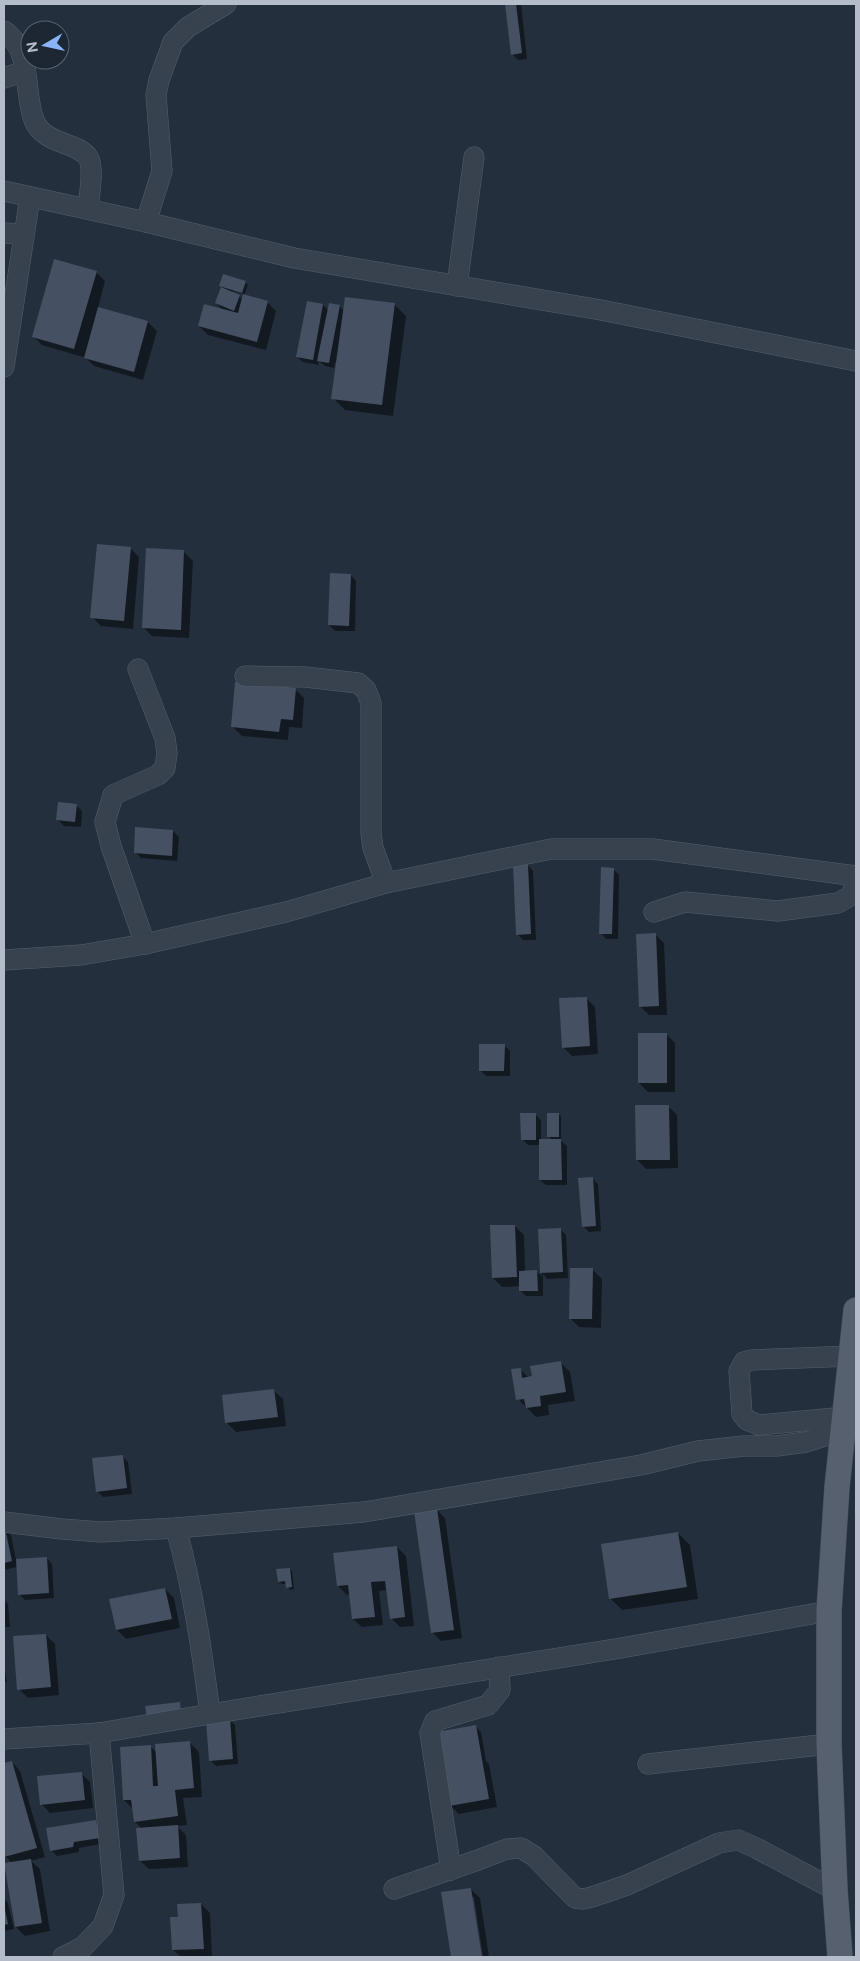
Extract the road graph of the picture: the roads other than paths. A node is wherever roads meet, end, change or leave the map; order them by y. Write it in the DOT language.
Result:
graph roads {
  1 [pos="226,4"];
  2 [pos="4,31"];
  3 [pos="25,71"];
  4 [pos="4,78"];
  5 [pos="474,157"];
  6 [pos="4,191"];
  7 [pos="30,197"];
  8 [pos="88,209"];
  9 [pos="146,222"];
  10 [pos="4,233"];
  11 [pos="24,234"];
  12 [pos="457,286"];
  13 [pos="856,361"];
  14 [pos="4,367"];
  15 [pos="138,669"];
  16 [pos="245,676"];
  17 [pos="856,877"];
  18 [pos="386,883"];
  19 [pos="654,912"];
  20 [pos="145,944"];
  21 [pos="4,960"];
  22 [pos="856,1310"];
  23 [pos="851,1356"];
  24 [pos="844,1424"];
  25 [pos="4,1522"];
  26 [pos="176,1528"];
  27 [pos="829,1611"];
  28 [pos="500,1667"];
  29 [pos="210,1714"];
  30 [pos="99,1733"];
  31 [pos="4,1739"];
  32 [pos="829,1744"];
  33 [pos="648,1764"];
  34 [pos="451,1870"];
  35 [pos="394,1889"];
  36 [pos="835,1890"];
  37 [pos="63,1957"];
  38 [pos="840,1957"];
  1 -- 9 [label="street"];
  2 -- 3 [label="street"];
  3 -- 4 [label="street"];
  3 -- 8 [label="street"];
  5 -- 12 [label="street"];
  6 -- 7 [label="street"];
  7 -- 8 [label="street"];
  7 -- 11 [label="street"];
  8 -- 9 [label="street"];
  9 -- 12 [label="street"];
  10 -- 11 [label="street"];
  11 -- 14 [label="street"];
  12 -- 13 [label="street"];
  15 -- 20 [label="street"];
  16 -- 18 [label="street"];
  17 -- 18 [label="street"];
  17 -- 19 [label="street"];
  18 -- 20 [label="street"];
  20 -- 21 [label="street"];
  22 -- 23 [label="main road"];
  23 -- 24 [label="main road"];
  23 -- 24 [label="street"];
  24 -- 26 [label="street"];
  24 -- 27 [label="main road"];
  25 -- 26 [label="street"];
  26 -- 29 [label="street"];
  27 -- 28 [label="street"];
  27 -- 32 [label="main road"];
  28 -- 29 [label="street"];
  28 -- 34 [label="street"];
  29 -- 30 [label="street"];
  30 -- 31 [label="street"];
  30 -- 37 [label="street"];
  32 -- 33 [label="street"];
  32 -- 36 [label="main road"];
  34 -- 35 [label="street"];
  34 -- 36 [label="street"];
  36 -- 38 [label="main road"];
}
